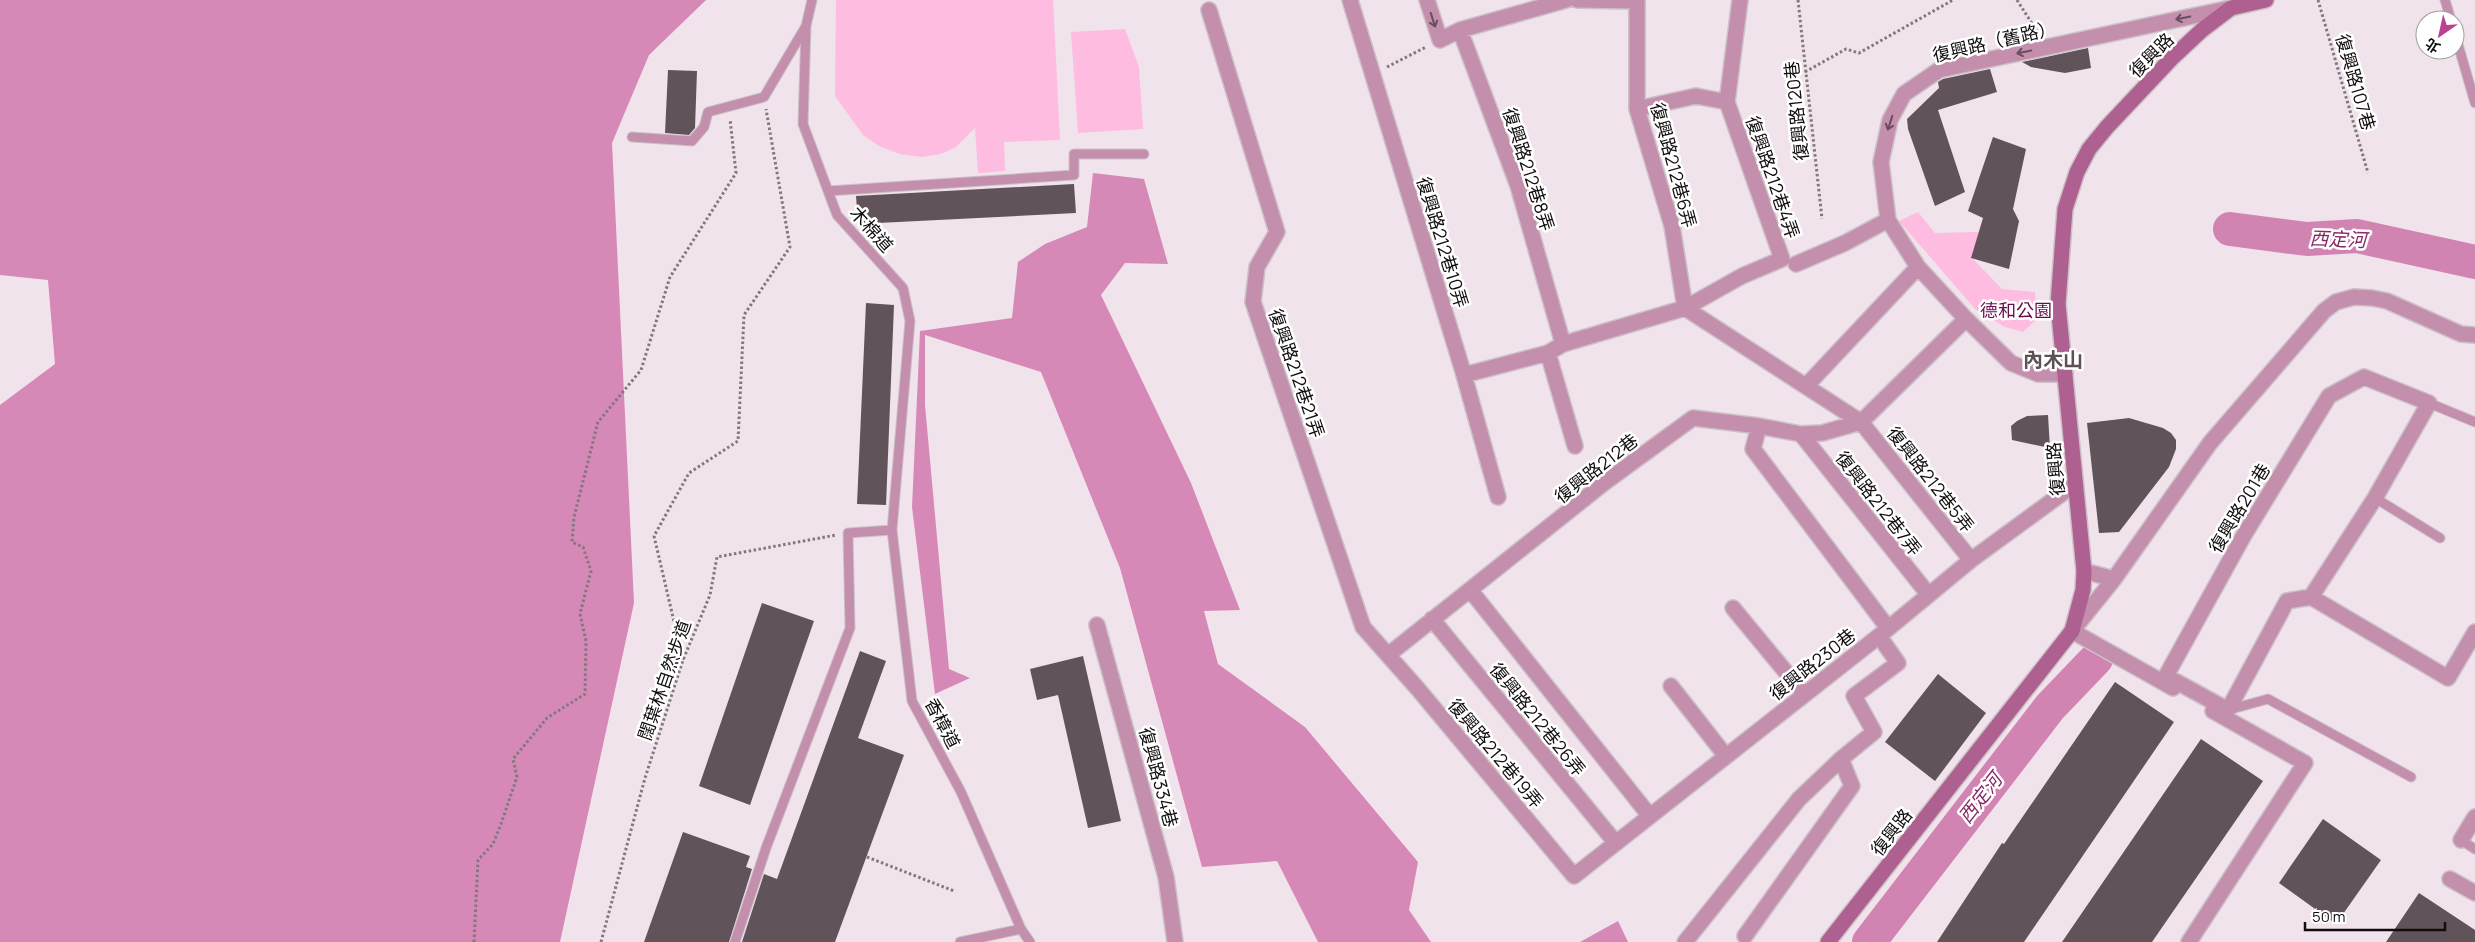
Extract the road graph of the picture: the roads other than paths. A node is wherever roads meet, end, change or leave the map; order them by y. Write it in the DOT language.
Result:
graph roads {
  1 [pos="812,0"];
  2 [pos="1350,0"];
  3 [pos="1427,0"];
  4 [pos="1566,0"];
  5 [pos="1577,0"];
  6 [pos="1637,0"];
  7 [pos="1740,0"];
  8 [pos="2266,0"];
  9 [pos="2231,8"];
  10 [pos="1209,10"];
  11 [pos="806,26"];
  12 [pos="1460,30"];
  13 [pos="2463,60"];
  14 [pos="1727,102"];
  15 [pos="2475,103"];
  16 [pos="1637,109"];
  17 [pos="632,137"];
  18 [pos="1144,154"];
  19 [pos="828,191"];
  20 [pos="1888,220"];
  21 [pos="1796,264"];
  22 [pos="1918,267"];
  23 [pos="1685,308"];
  24 [pos="1966,319"];
  25 [pos="2475,335"];
  26 [pos="1563,344"];
  27 [pos="1548,353"];
  28 [pos="2065,374"];
  29 [pos="1464,375"];
  30 [pos="1807,386"];
  31 [pos="2429,403"];
  32 [pos="1861,422"];
  33 [pos="2475,422"];
  34 [pos="1759,426"];
  35 [pos="1801,434"];
  36 [pos="1575,446"];
  37 [pos="2075,484"];
  38 [pos="1498,497"];
  39 [pos="2375,498"];
  40 [pos="892,530"];
  41 [pos="2440,538"];
  42 [pos="1971,560"];
  43 [pos="2084,571"];
  44 [pos="2114,579"];
  45 [pos="1470,591"];
  46 [pos="1928,594"];
  47 [pos="2311,597"];
  48 [pos="1733,608"];
  49 [pos="1432,619"];
  50 [pos="1098,624"];
  51 [pos="2072,631"];
  52 [pos="1883,632"];
  53 [pos="2475,632"];
  54 [pos="1388,655"];
  55 [pos="1671,686"];
  56 [pos="1804,694"];
  57 [pos="2228,710"];
  58 [pos="1726,755"];
  59 [pos="1841,758"];
  60 [pos="2411,777"];
  61 [pos="1649,815"];
  62 [pos="2475,817"];
  63 [pos="2461,840"];
  64 [pos="1615,842"];
  65 [pos="2475,849"];
  66 [pos="1574,876"];
  67 [pos="2450,879"];
  68 [pos="2475,893"];
  69 [pos="1021,929"];
  70 [pos="1744,936"];
  71 [pos="735,942"];
  72 [pos="960,942"];
  73 [pos="1030,942"];
  74 [pos="1175,942"];
  75 [pos="1685,942"];
  76 [pos="1828,942"];
  77 [pos="2189,942"];
  1 -- 11 [label="lane"];
  2 -- 29 [label="street, 復興路212巷10弄"];
  3 -- 12 [label="street, one-way"];
  4 -- 12 [label="street"];
  5 -- 6 [label="street, 復興路212巷6弄"];
  6 -- 16 [label="street, 復興路212巷6弄"];
  7 -- 14 [label="street, 復興路212巷4弄"];
  8 -- 9 [label="street, 復興路"];
  9 -- 20 [label="street, 復興路（舊路）, one-way"];
  9 -- 28 [label="street, 復興路"];
  10 -- 54 [label="street, 復興路212巷21弄"];
  11 -- 17 [label="lane"];
  11 -- 19 [label="lane"];
  12 -- 26 [label="street, 復興路212巷8弄"];
  13 -- 15 [label="lane"];
  14 -- 16 [label="street"];
  14 -- 23 [label="street, 復興路212巷4弄"];
  16 -- 23 [label="street, 復興路212巷6弄"];
  18 -- 19 [label="lane, 木棉道"];
  19 -- 40 [label="lane, 木棉道"];
  20 -- 21 [label="street"];
  20 -- 22 [label="street, 復興路（舊路）"];
  22 -- 24 [label="street, 復興路（舊路）"];
  22 -- 30 [label="street"];
  23 -- 26 [label="street"];
  23 -- 30 [label="street"];
  24 -- 28 [label="street, 復興路（舊路）"];
  24 -- 32 [label="street, 復興路212巷"];
  25 -- 44 [label="street"];
  26 -- 27 [label="street"];
  27 -- 29 [label="street"];
  27 -- 36 [label="street"];
  28 -- 37 [label="street, 復興路"];
  29 -- 38 [label="street, 復興路212巷10弄"];
  30 -- 32 [label="street"];
  31 -- 33 [label="lane, 復興路201巷"];
  31 -- 39 [label="street"];
  31 -- 57 [label="street, 復興路201巷"];
  32 -- 35 [label="street, 復興路212巷"];
  32 -- 42 [label="street, 復興路212巷5弄"];
  34 -- 35 [label="street, 復興路212巷"];
  34 -- 45 [label="street, 復興路212巷"];
  34 -- 52 [label="street"];
  35 -- 46 [label="street, 復興路212巷7弄"];
  37 -- 42 [label="street, 復興路230巷"];
  37 -- 43 [label="street, 復興路"];
  39 -- 41 [label="lane"];
  39 -- 47 [label="street"];
  40 -- 69 [label="lane, 香樟道"];
  40 -- 71 [label="lane"];
  42 -- 46 [label="street, 復興路230巷"];
  43 -- 44 [label="street"];
  43 -- 51 [label="street, 復興路"];
  44 -- 51 [label="street"];
  45 -- 49 [label="street, 復興路212巷"];
  45 -- 61 [label="street"];
  46 -- 52 [label="street, 復興路230巷"];
  47 -- 53 [label="street"];
  47 -- 57 [label="street"];
  48 -- 56 [label="street"];
  49 -- 54 [label="street, 復興路212巷"];
  49 -- 64 [label="street, 復興路212巷26弄"];
  50 -- 74 [label="street, 復興路334巷"];
  51 -- 76 [label="street, 復興路"];
  51 -- 77 [label="street"];
  52 -- 56 [label="street, 復興路230巷"];
  52 -- 59 [label="street"];
  54 -- 66 [label="street, 復興路212巷19弄"];
  55 -- 58 [label="street"];
  56 -- 58 [label="street, 復興路230巷"];
  57 -- 60 [label="lane"];
  58 -- 61 [label="street, 復興路230巷"];
  59 -- 70 [label="street"];
  59 -- 75 [label="street"];
  61 -- 64 [label="street, 復興路230巷"];
  62 -- 63 [label="street"];
  63 -- 65 [label="lane"];
  64 -- 66 [label="street, 復興路230巷"];
  67 -- 68 [label="street"];
  69 -- 72 [label="lane"];
  69 -- 73 [label="lane, 香樟道"];
}
